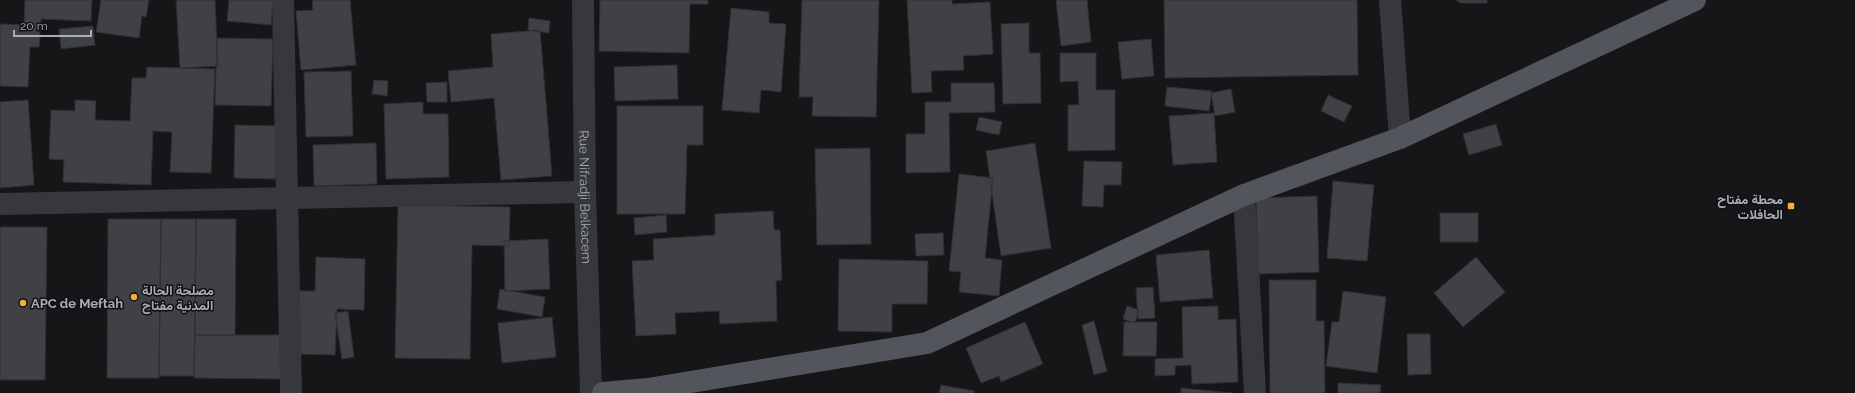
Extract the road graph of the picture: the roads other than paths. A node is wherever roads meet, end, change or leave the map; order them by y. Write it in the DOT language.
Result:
graph roads {
  1 [pos="283,0"];
  2 [pos="583,0"];
  3 [pos="1390,0"];
  4 [pos="1695,0"];
  5 [pos="1400,138"];
  6 [pos="586,192"];
  7 [pos="1244,195"];
  8 [pos="287,198"];
  9 [pos="0,204"];
  10 [pos="654,391"];
  11 [pos="291,393"];
  12 [pos="590,393"];
  13 [pos="603,393"];
  14 [pos="1255,393"];
  1 -- 8 [label="street"];
  2 -- 6 [label="street, Rue Nifradji Belkacem"];
  3 -- 5 [label="street"];
  4 -- 5 [label="main road"];
  5 -- 7 [label="main road"];
  6 -- 8 [label="street"];
  6 -- 12 [label="street, Rue Nifradji Belkacem"];
  7 -- 10 [label="main road"];
  7 -- 14 [label="street"];
  8 -- 9 [label="street"];
  8 -- 11 [label="street"];
  10 -- 13 [label="main road"];
}
